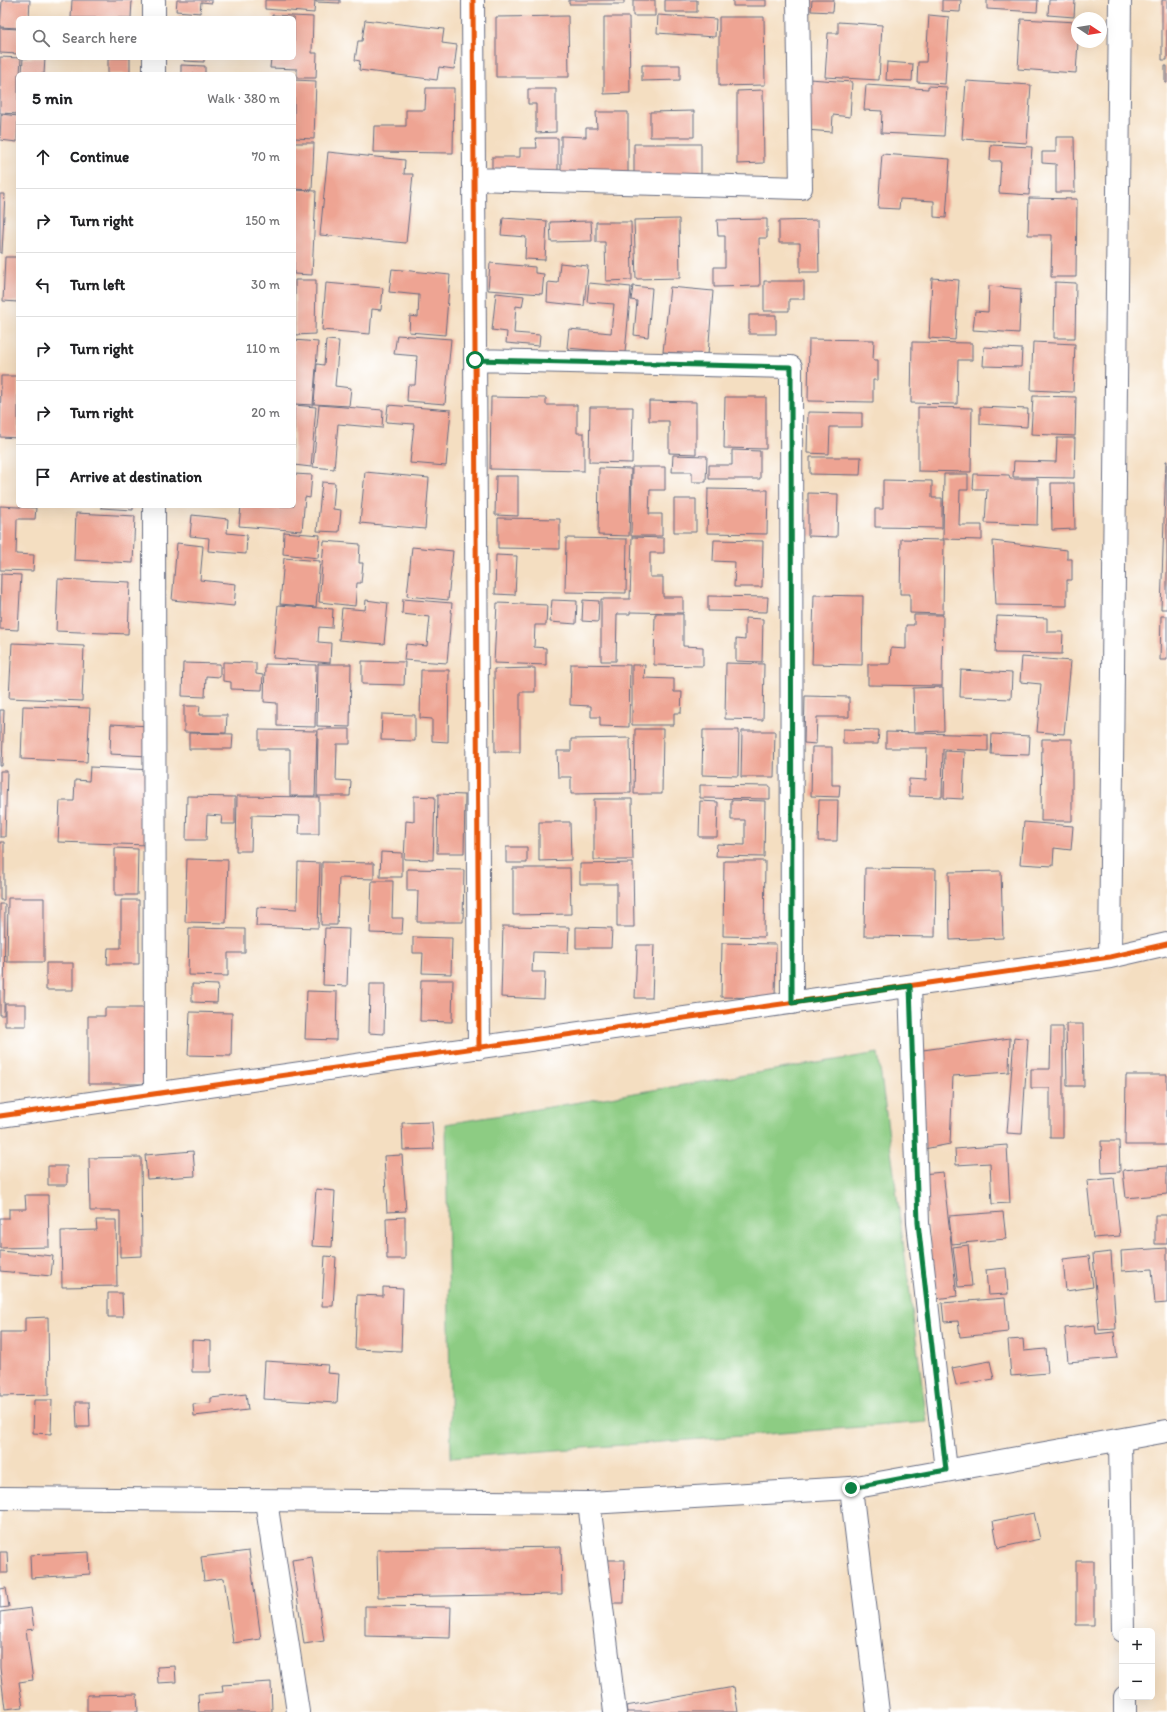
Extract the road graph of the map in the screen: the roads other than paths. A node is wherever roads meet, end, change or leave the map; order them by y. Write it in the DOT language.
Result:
graph roads {
  1 [pos="154,0"];
  2 [pos="473,0"];
  3 [pos="798,0"];
  4 [pos="1120,0"];
  5 [pos="154,16"];
  6 [pos="154,60"];
  7 [pos="154,72"];
  8 [pos="474,179"];
  9 [pos="475,360"];
  10 [pos="154,508"];
  11 [pos="1167,944"];
  12 [pos="1110,958"];
  13 [pos="910,986"];
  14 [pos="792,1003"];
  15 [pos="479,1048"];
  16 [pos="155,1094"];
  17 [pos="0,1116"];
  18 [pos="1167,1431"];
  19 [pos="1120,1440"];
  20 [pos="946,1470"];
  21 [pos="851,1488"];
  22 [pos="0,1498"];
  23 [pos="266,1501"];
  24 [pos="589,1503"];
  25 [pos="1123,1628"];
  26 [pos="1125,1700"];
  27 [pos="298,1712"];
  28 [pos="615,1712"];
  29 [pos="878,1712"];
  30 [pos="1125,1712"];
  1 -- 5 [label="street"];
  2 -- 8 [label="street"];
  3 -- 8 [label="street"];
  4 -- 12 [label="street"];
  6 -- 7 [label="street"];
  8 -- 9 [label="street"];
  9 -- 14 [label="street"];
  9 -- 15 [label="street"];
  10 -- 16 [label="street"];
  11 -- 12 [label="street"];
  12 -- 13 [label="street"];
  13 -- 14 [label="street"];
  13 -- 20 [label="street"];
  14 -- 15 [label="street"];
  15 -- 16 [label="street"];
  16 -- 17 [label="street"];
  18 -- 19 [label="street"];
  19 -- 20 [label="street"];
  19 -- 25 [label="street"];
  20 -- 21 [label="street"];
  21 -- 24 [label="street"];
  21 -- 29 [label="street"];
  22 -- 23 [label="street"];
  23 -- 24 [label="street"];
  23 -- 27 [label="street"];
  24 -- 28 [label="street"];
  26 -- 30 [label="street"];
}
